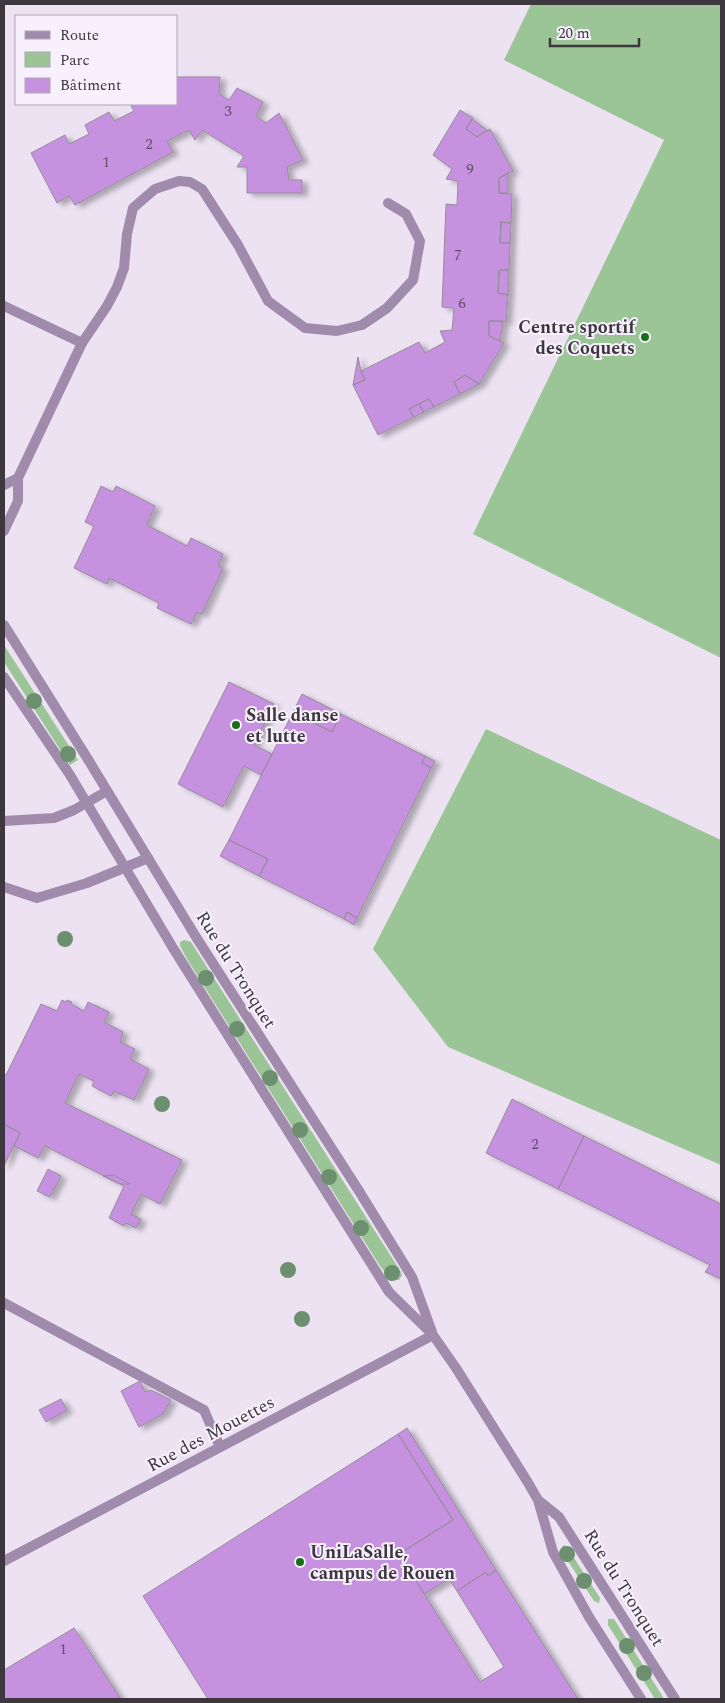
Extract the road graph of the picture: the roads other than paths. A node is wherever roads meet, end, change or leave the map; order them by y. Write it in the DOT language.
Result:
graph roads {
  1 [pos="388,203"];
  2 [pos="4,306"];
  3 [pos="82,343"];
  4 [pos="18,478"];
  5 [pos="4,485"];
  6 [pos="4,531"];
  7 [pos="4,625"];
  8 [pos="4,677"];
  9 [pos="107,791"];
  10 [pos="85,803"];
  11 [pos="4,821"];
  12 [pos="148,858"];
  13 [pos="125,867"];
  14 [pos="4,887"];
  15 [pos="4,1304"];
  16 [pos="433,1335"];
  17 [pos="220,1447"];
  18 [pos="538,1500"];
  19 [pos="4,1561"];
  20 [pos="641,1699"];
  21 [pos="674,1699"];
  1 -- 3 [label="street"];
  2 -- 3 [label="street"];
  3 -- 4 [label="street"];
  4 -- 5 [label="street"];
  4 -- 6 [label="street"];
  7 -- 9 [label="street, Rue du Tronquet"];
  8 -- 10 [label="street, Rue du Tronquet"];
  9 -- 10 [label="street"];
  9 -- 12 [label="street, Rue du Tronquet"];
  10 -- 11 [label="street"];
  10 -- 13 [label="street, Rue du Tronquet"];
  12 -- 13 [label="street"];
  12 -- 16 [label="street, Rue du Tronquet"];
  13 -- 14 [label="street"];
  13 -- 16 [label="street, Rue du Tronquet"];
  15 -- 17 [label="street"];
  16 -- 17 [label="street, Rue des Mouettes"];
  16 -- 18 [label="street, Rue du Tronquet"];
  17 -- 19 [label="street, Rue des Mouettes"];
  18 -- 20 [label="street, Rue du Tronquet"];
  18 -- 21 [label="street, Rue du Tronquet"];
}
